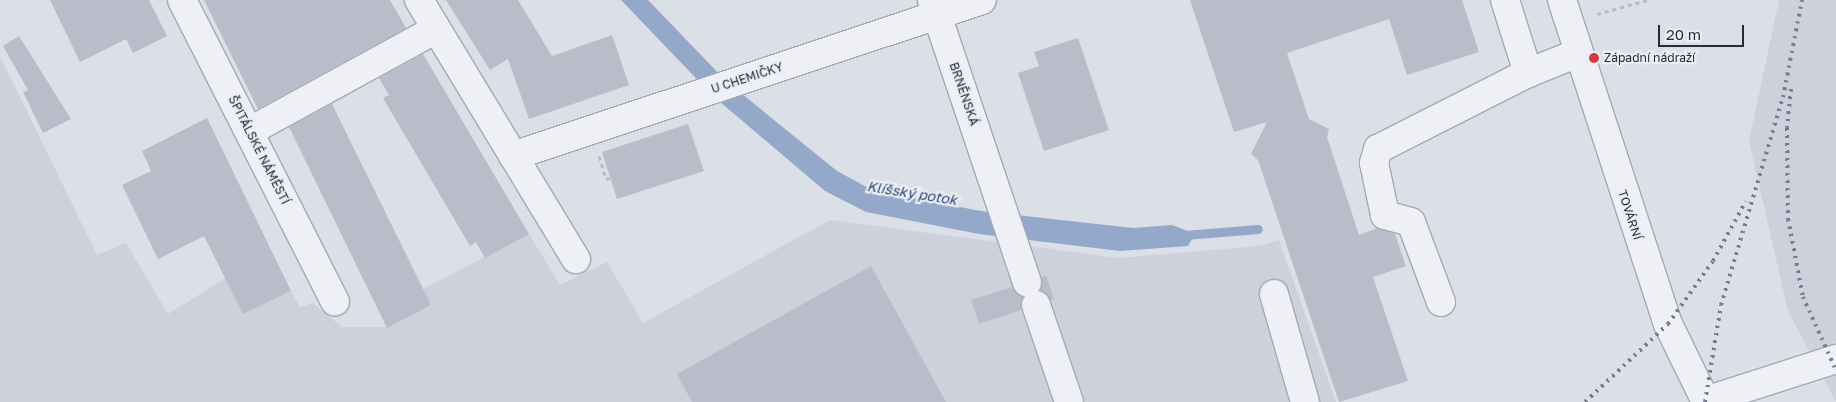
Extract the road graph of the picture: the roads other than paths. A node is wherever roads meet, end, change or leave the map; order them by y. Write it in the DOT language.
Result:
graph roads {
  1 [pos="182,0"];
  2 [pos="419,0"];
  3 [pos="982,0"];
  4 [pos="1505,0"];
  5 [pos="934,8"];
  6 [pos="1567,8"];
  7 [pos="436,28"];
  8 [pos="1578,53"];
  9 [pos="1528,73"];
  10 [pos="250,131"];
  11 [pos="513,156"];
  12 [pos="576,259"];
  13 [pos="1274,294"];
  14 [pos="335,301"];
  15 [pos="1441,302"];
  16 [pos="1836,359"];
  17 [pos="1698,396"];
  18 [pos="1069,402"];
  19 [pos="1305,402"];
  1 -- 10 [label="street, ŠPITÁLSKÉ NÁMĚSTÍ"];
  2 -- 7 [label="street"];
  3 -- 5 [label="street, U CHEMIČKY"];
  4 -- 9 [label="street"];
  5 -- 11 [label="street, U CHEMIČKY"];
  5 -- 18 [label="street, BRNĚNSKÁ"];
  6 -- 8 [label="street, TOVÁRNÍ"];
  7 -- 10 [label="street"];
  7 -- 11 [label="street"];
  8 -- 9 [label="street"];
  8 -- 17 [label="street, TOVÁRNÍ"];
  9 -- 15 [label="street"];
  10 -- 14 [label="street, ŠPITÁLSKÉ NÁMĚSTÍ"];
  11 -- 12 [label="street"];
  13 -- 19 [label="street"];
  16 -- 17 [label="street"];
}
